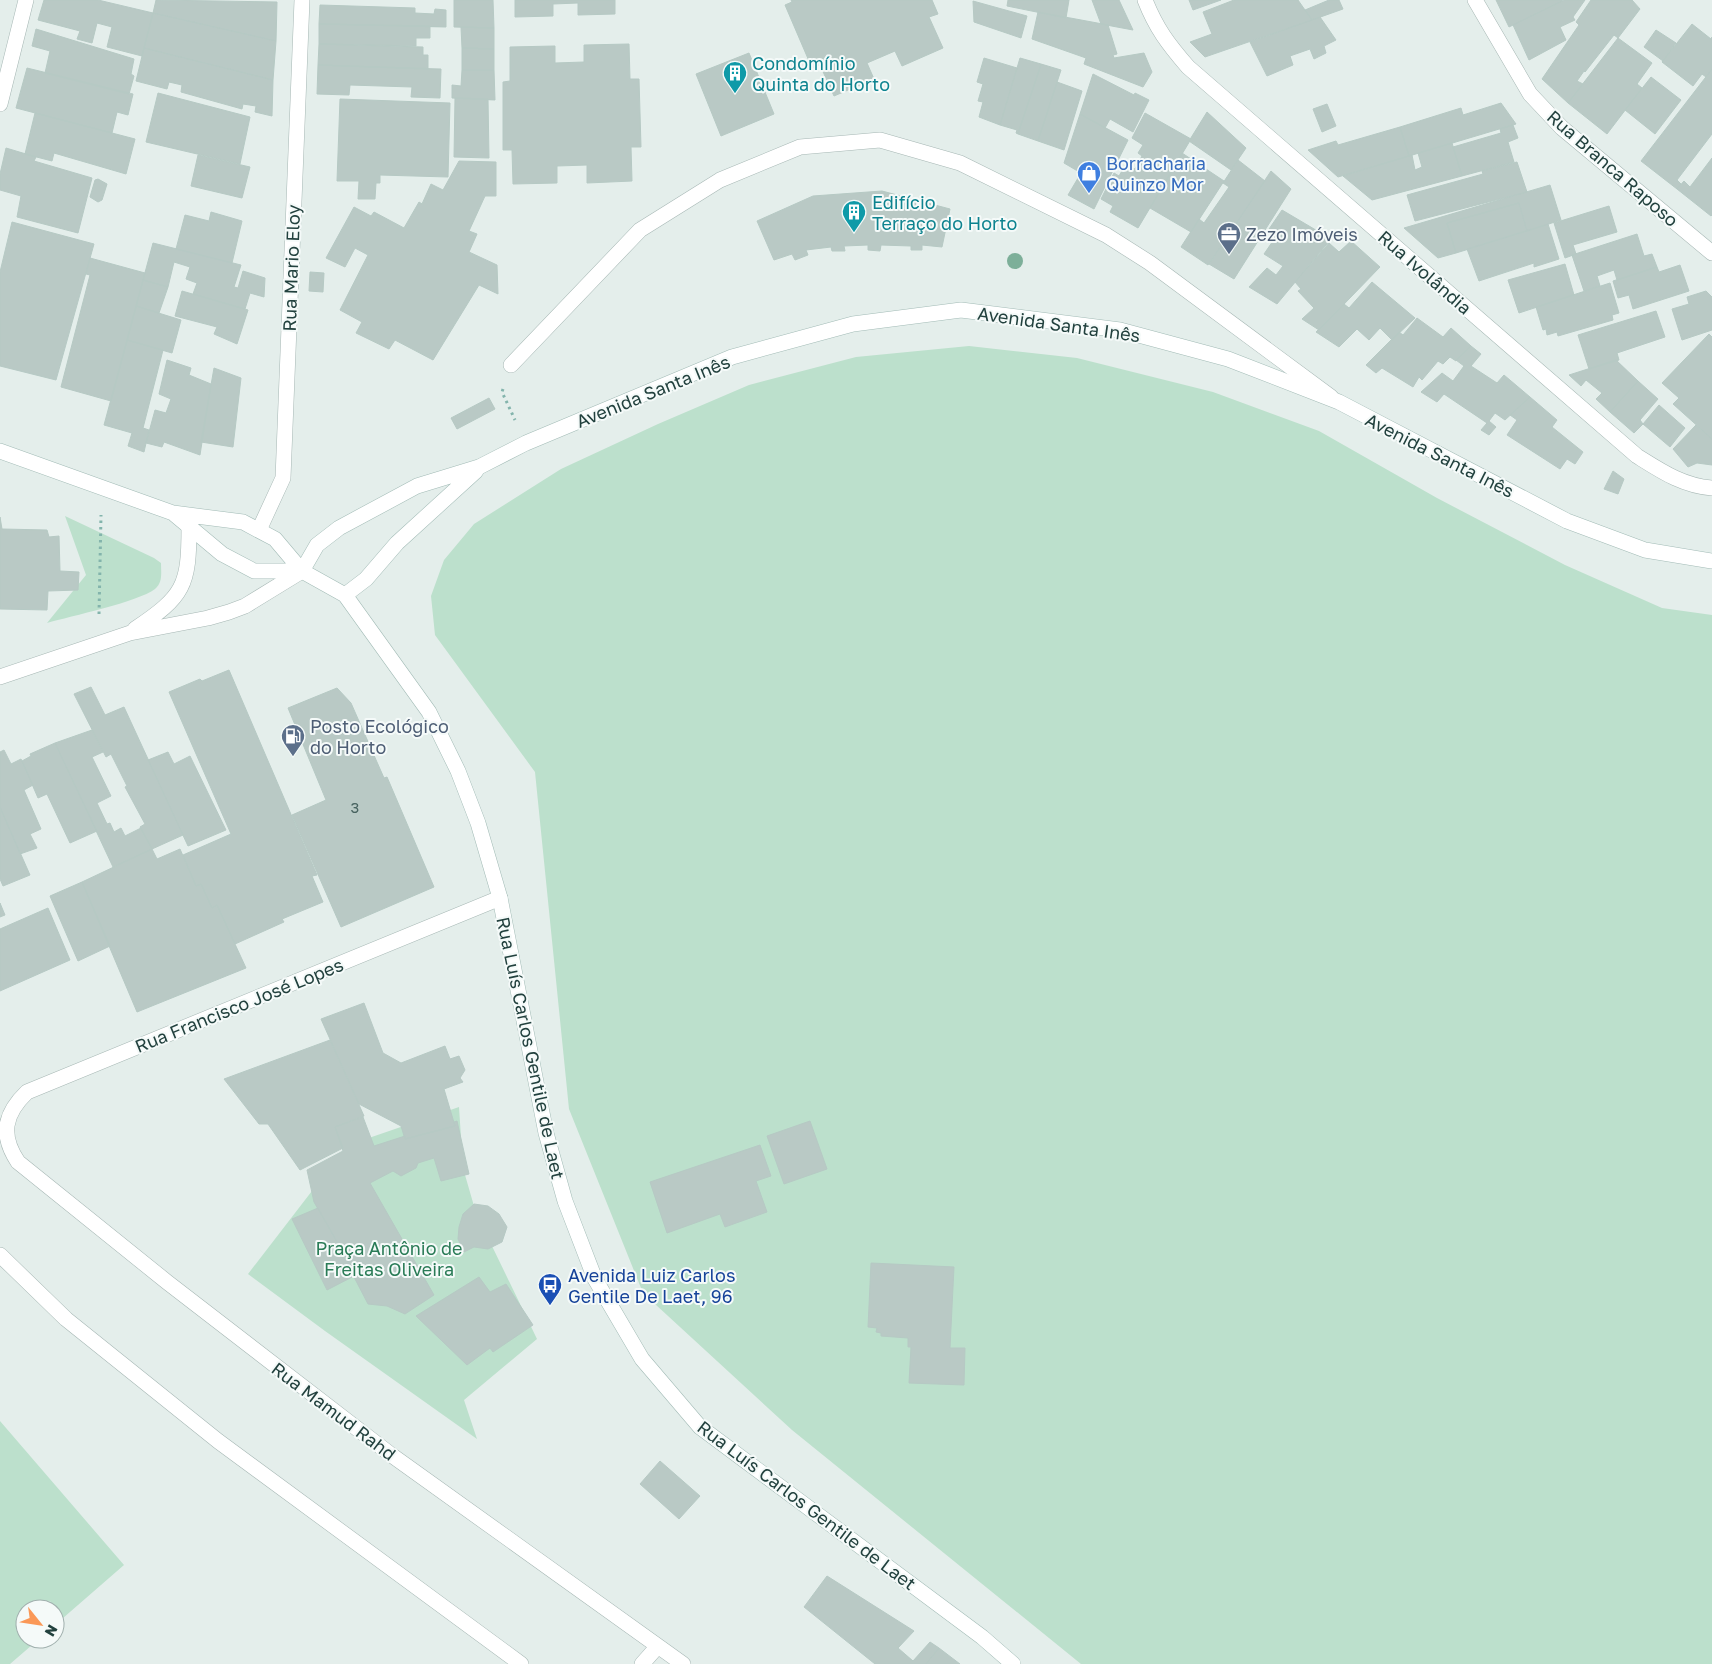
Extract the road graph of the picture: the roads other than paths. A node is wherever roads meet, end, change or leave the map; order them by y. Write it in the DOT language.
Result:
graph roads {
  1 [pos="26,0"];
  2 [pos="302,0"];
  3 [pos="1145,0"];
  4 [pos="1475,0"];
  5 [pos="0,104"];
  6 [pos="1712,252"];
  7 [pos="511,365"];
  8 [pos="1339,402"];
  9 [pos="0,451"];
  10 [pos="479,467"];
  11 [pos="1712,488"];
  12 [pos="173,514"];
  13 [pos="189,527"];
  14 [pos="259,530"];
  15 [pos="1712,561"];
  16 [pos="302,571"];
  17 [pos="345,595"];
  18 [pos="130,633"];
  19 [pos="0,677"];
  20 [pos="500,898"];
  21 [pos="5,1138"];
  22 [pos="0,1255"];
  23 [pos="658,1646"];
  24 [pos="521,1664"];
  25 [pos="642,1664"];
  26 [pos="683,1664"];
  27 [pos="1013,1664"];
  1 -- 5 [label="street"];
  2 -- 14 [label="street, Rua Mario Eloy"];
  3 -- 11 [label="street, Rua Ivolândia"];
  4 -- 6 [label="street, Rua Branca Raposo"];
  7 -- 8 [label="street"];
  8 -- 10 [label="street, Avenida Santa Inês"];
  8 -- 15 [label="street, Avenida Santa Inês"];
  9 -- 12 [label="street"];
  10 -- 16 [label="street, Avenida Santa Inês"];
  10 -- 17 [label="street, Avenida Santa Inês"];
  12 -- 13 [label="street"];
  12 -- 14 [label="street"];
  13 -- 16 [label="street"];
  13 -- 18 [label="street"];
  14 -- 16 [label="street"];
  16 -- 17 [label="street, Rua Luís Carlos Gentile de Laet"];
  16 -- 18 [label="street"];
  17 -- 20 [label="street, Rua Luís Carlos Gentile de Laet"];
  18 -- 19 [label="street"];
  20 -- 21 [label="street, Rua Francisco José Lopes"];
  20 -- 27 [label="street, Rua Luís Carlos Gentile de Laet"];
  21 -- 23 [label="street, Rua Mamud Rahd"];
  22 -- 24 [label="street"];
  23 -- 25 [label="street"];
  23 -- 26 [label="street, Rua Mamud Rahd"];
}
